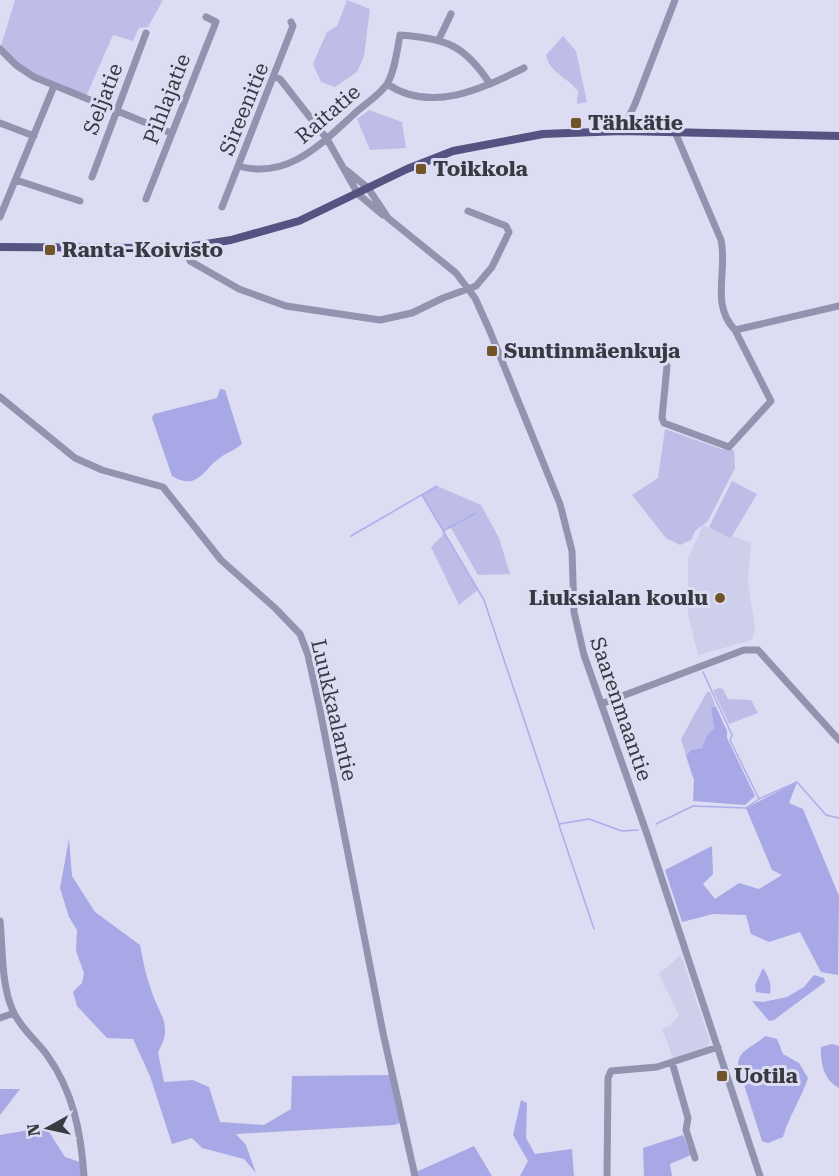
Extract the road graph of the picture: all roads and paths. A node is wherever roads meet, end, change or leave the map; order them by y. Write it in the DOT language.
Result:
graph roads {
  1 [pos="675,0"];
  2 [pos="451,14"];
  3 [pos="206,17"];
  4 [pos="291,22"];
  5 [pos="146,33"];
  6 [pos="439,39"];
  7 [pos="0,49"];
  8 [pos="524,68"];
  9 [pos="275,77"];
  10 [pos="387,84"];
  11 [pos="490,84"];
  12 [pos="54,86"];
  13 [pos="115,111"];
  14 [pos="0,123"];
  15 [pos="622,131"];
  16 [pos="675,132"];
  17 [pos="171,133"];
  18 [pos="34,136"];
  19 [pos="839,136"];
  20 [pos="327,139"];
  21 [pos="238,166"];
  22 [pos="346,170"];
  23 [pos="92,177"];
  24 [pos="16,180"];
  25 [pos="368,188"];
  26 [pos="358,194"];
  27 [pos="146,199"];
  28 [pos="80,201"];
  29 [pos="222,207"];
  30 [pos="468,211"];
  31 [pos="0,217"];
  32 [pos="388,218"];
  33 [pos="0,246"];
  34 [pos="187,247"];
  35 [pos="470,290"];
  36 [pos="839,306"];
  37 [pos="735,330"];
  38 [pos="667,366"];
  39 [pos="0,397"];
  40 [pos="601,704"];
  41 [pos="839,740"];
  42 [pos="0,921"];
  43 [pos="14,1013"];
  44 [pos="0,1018"];
  45 [pos="718,1047"];
  46 [pos="672,1062"];
  47 [pos="695,1158"];
  48 [pos="84,1176"];
  49 [pos="415,1176"];
  50 [pos="607,1176"];
  51 [pos="760,1176"];
  1 -- 15 [label="street"];
  2 -- 6 [label="street"];
  3 -- 17 [label="street, Pihlajatie"];
  4 -- 9 [label="street, Sireenitie"];
  5 -- 13 [label="street, Seljatie"];
  6 -- 10 [label="street, Raitatie"];
  6 -- 11 [label="street"];
  7 -- 12 [label="street"];
  8 -- 11 [label="street"];
  9 -- 20 [label="street"];
  9 -- 21 [label="street, Sireenitie"];
  10 -- 11 [label="street"];
  10 -- 20 [label="street, Raitatie"];
  12 -- 13 [label="street"];
  12 -- 18 [label="street"];
  13 -- 17 [label="street"];
  13 -- 23 [label="street, Seljatie"];
  14 -- 18 [label="street"];
  15 -- 16 [label="main road"];
  15 -- 25 [label="main road"];
  16 -- 19 [label="main road"];
  16 -- 37 [label="street"];
  17 -- 27 [label="street, Pihlajatie"];
  18 -- 24 [label="street"];
  20 -- 21 [label="street, Raitatie"];
  20 -- 22 [label="street"];
  21 -- 29 [label="street, Sireenitie"];
  22 -- 25 [label="street, Saarenmaantie"];
  22 -- 26 [label="street"];
  24 -- 28 [label="street"];
  24 -- 31 [label="street"];
  25 -- 26 [label="main road"];
  25 -- 32 [label="street, Saarenmaantie"];
  26 -- 32 [label="street, Saarenmaantie"];
  26 -- 34 [label="main road"];
  30 -- 35 [label="street"];
  32 -- 35 [label="street, Saarenmaantie"];
  33 -- 34 [label="main road"];
  34 -- 35 [label="street"];
  35 -- 40 [label="street, Saarenmaantie"];
  36 -- 37 [label="street"];
  37 -- 38 [label="street"];
  39 -- 49 [label="street, Luukkaalantie"];
  40 -- 41 [label="street"];
  40 -- 45 [label="street, Saarenmaantie"];
  42 -- 43 [label="street"];
  43 -- 44 [label="street"];
  43 -- 48 [label="street"];
  45 -- 46 [label="street"];
  45 -- 51 [label="street, Saarenmaantie"];
  46 -- 47 [label="street"];
  46 -- 50 [label="street"];
}
